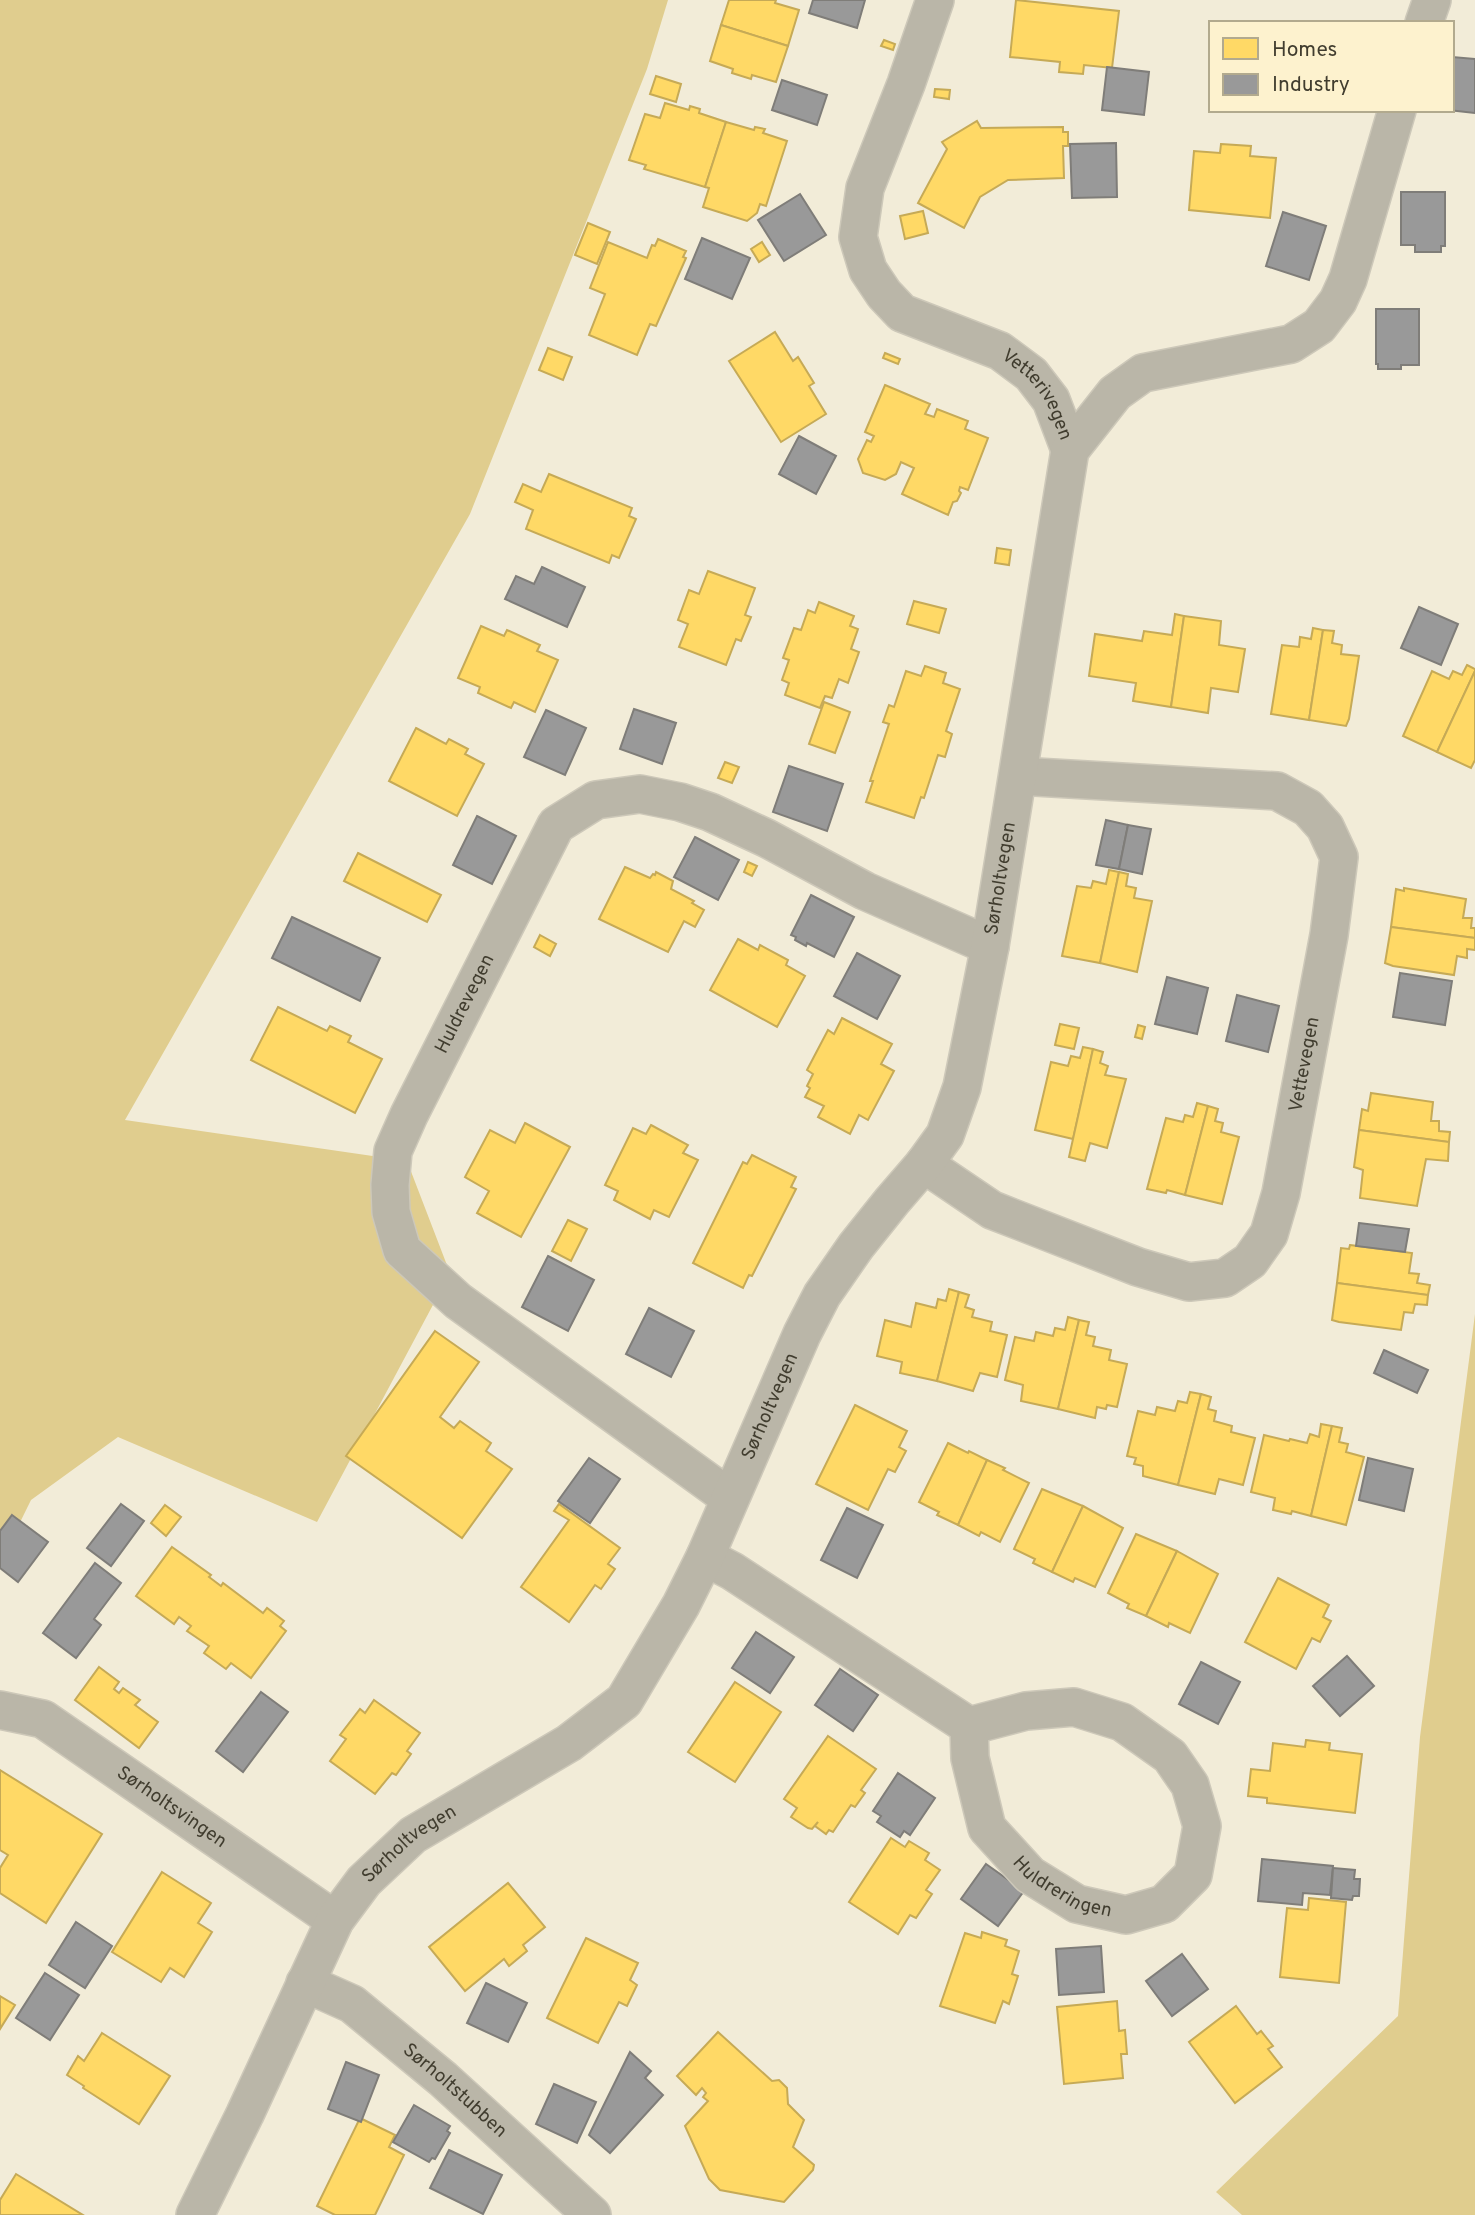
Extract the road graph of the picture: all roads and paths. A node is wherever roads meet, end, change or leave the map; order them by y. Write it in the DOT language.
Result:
graph roads {
  1 [pos="935,0"];
  2 [pos="1432,0"];
  3 [pos="1425,21"];
  4 [pos="1396,112"];
  5 [pos="1070,450"];
  6 [pos="1018,776"];
  7 [pos="990,946"];
  8 [pos="924,1164"];
  9 [pos="730,1498"];
  10 [pos="705,1557"];
  11 [pos="0,1710"];
  12 [pos="969,1726"];
  13 [pos="335,1920"];
  14 [pos="305,1983"];
  15 [pos="195,2215"];
  16 [pos="592,2215"];
  1 -- 5 [label="street, Vetterivegen"];
  2 -- 3 [label="street"];
  4 -- 5 [label="street, Vetterivegen"];
  5 -- 6 [label="street, Sørholtvegen"];
  6 -- 7 [label="street, Sørholtvegen"];
  6 -- 8 [label="street, Vettevegen"];
  7 -- 8 [label="street, Sørholtvegen"];
  7 -- 9 [label="street, Huldrevegen"];
  8 -- 9 [label="street, Sørholtvegen"];
  9 -- 10 [label="street, Sørholtvegen"];
  10 -- 12 [label="street"];
  10 -- 13 [label="street, Sørholtvegen"];
  11 -- 13 [label="street, Sørholtsvingen"];
  12 -- 12 [label="street, Huldreringen"];
  13 -- 14 [label="street, Sørholtvegen"];
  14 -- 15 [label="street, Sørholtvegen"];
  14 -- 16 [label="street, Sørholtstubben"];
}
